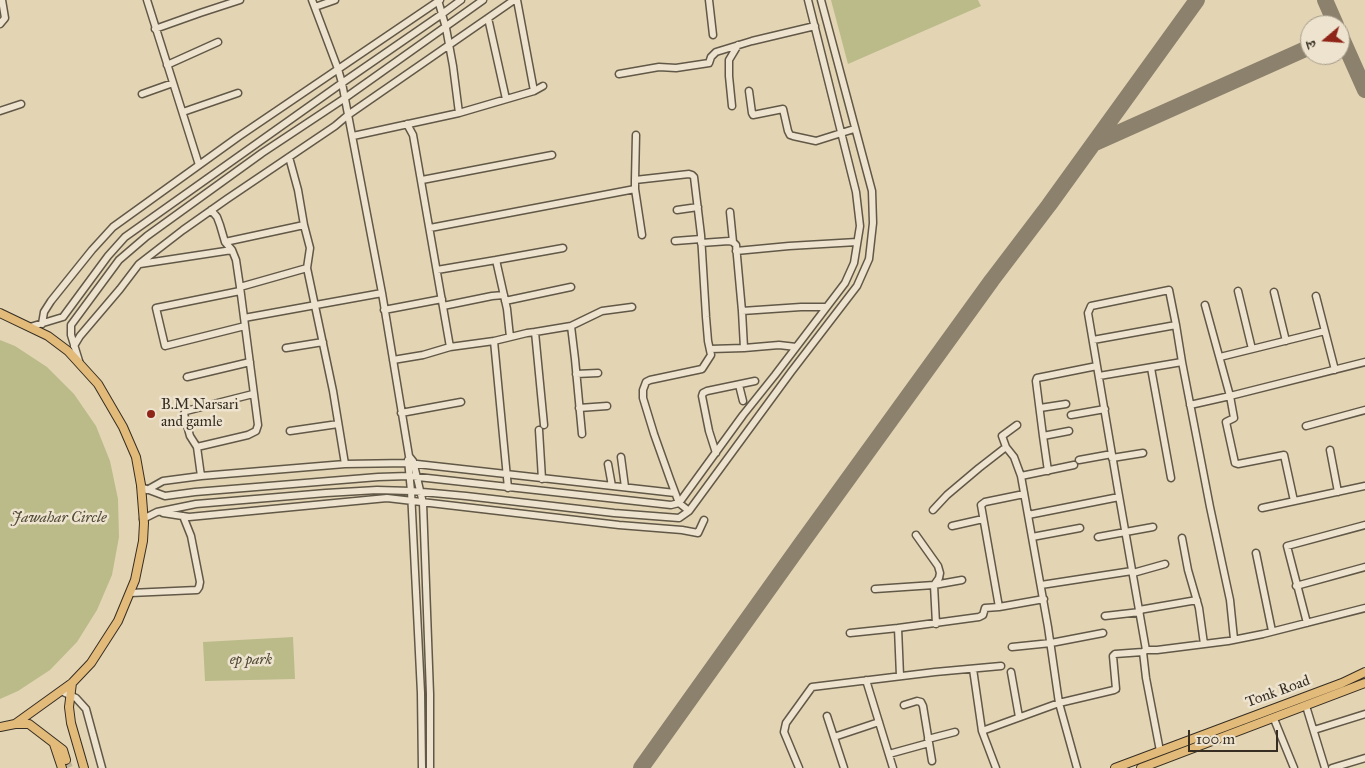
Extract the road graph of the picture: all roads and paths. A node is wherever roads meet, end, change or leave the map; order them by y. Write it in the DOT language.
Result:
graph roads {
  1 [pos="2,0"];
  2 [pos="146,0"];
  3 [pos="240,0"];
  4 [pos="335,0"];
  5 [pos="439,0"];
  6 [pos="461,0"];
  7 [pos="483,0"];
  8 [pos="515,0"];
  9 [pos="708,0"];
  10 [pos="808,0"];
  11 [pos="821,0"];
  12 [pos="313,3"];
  13 [pos="442,14"];
  14 [pos="488,18"];
  15 [pos="0,24"];
  16 [pos="828,27"];
  17 [pos="446,28"];
  18 [pos="816,28"];
  19 [pos="155,29"];
  20 [pos="712,35"];
  21 [pos="218,42"];
  22 [pos="449,45"];
  23 [pos="738,45"];
  24 [pos="167,65"];
  25 [pos="338,69"];
  26 [pos="619,74"];
  27 [pos="173,83"];
  28 [pos="342,83"];
  29 [pos="544,86"];
  30 [pos="534,91"];
  31 [pos="749,91"];
  32 [pos="238,93"];
  33 [pos="142,94"];
  34 [pos="345,98"];
  35 [pos="506,99"];
  36 [pos="21,104"];
  37 [pos="732,106"];
  38 [pos="0,110"];
  39 [pos="183,112"];
  40 [pos="459,112"];
  41 [pos="348,115"];
  42 [pos="407,124"];
  43 [pos="854,129"];
  44 [pos="841,132"];
  45 [pos="636,135"];
  46 [pos="352,136"];
  47 [pos="552,156"];
  48 [pos="289,157"];
  49 [pos="199,165"];
  50 [pos="422,180"];
  51 [pos="635,180"];
  52 [pos="635,189"];
  53 [pos="698,207"];
  54 [pos="211,210"];
  55 [pos="677,210"];
  56 [pos="730,212"];
  57 [pos="304,225"];
  58 [pos="430,228"];
  59 [pos="642,235"];
  60 [pos="675,241"];
  61 [pos="701,241"];
  62 [pos="225,242"];
  63 [pos="733,242"];
  64 [pos="857,242"];
  65 [pos="563,248"];
  66 [pos="232,250"];
  67 [pos="736,251"];
  68 [pos="496,260"];
  69 [pos="139,264"];
  70 [pos="307,268"];
  71 [pos="437,270"];
  72 [pos="571,287"];
  73 [pos="240,289"];
  74 [pos="1238,291"];
  75 [pos="1274,292"];
  76 [pos="382,293"];
  77 [pos="1316,296"];
  78 [pos="505,298"];
  79 [pos="443,302"];
  80 [pos="315,305"];
  81 [pos="1205,306"];
  82 [pos="632,307"];
  83 [pos="826,307"];
  84 [pos="384,310"];
  85 [pos="742,311"];
  86 [pos="0,313"];
  87 [pos="244,318"];
  88 [pos="42,324"];
  89 [pos="1176,325"];
  90 [pos="245,326"];
  91 [pos="571,326"];
  92 [pos="30,327"];
  93 [pos="1325,331"];
  94 [pos="535,332"];
  95 [pos="510,337"];
  96 [pos="1093,340"];
  97 [pos="494,341"];
  98 [pos="1286,341"];
  99 [pos="323,342"];
  100 [pos="74,346"];
  101 [pos="450,347"];
  102 [pos="796,347"];
  103 [pos="286,348"];
  104 [pos="744,348"];
  105 [pos="710,349"];
  106 [pos="1252,349"];
  107 [pos="1220,357"];
  108 [pos="393,360"];
  109 [pos="250,362"];
  110 [pos="1182,362"];
  111 [pos="1365,362"];
  112 [pos="81,365"];
  113 [pos="1097,366"];
  114 [pos="1151,368"];
  115 [pos="1335,370"];
  116 [pos="598,373"];
  117 [pos="576,374"];
  118 [pos="187,376"];
  119 [pos="1099,376"];
  120 [pos="756,382"];
  121 [pos="739,385"];
  122 [pos="254,394"];
  123 [pos="1230,396"];
  124 [pos="461,402"];
  125 [pos="743,402"];
  126 [pos="1066,404"];
  127 [pos="1190,405"];
  128 [pos="607,406"];
  129 [pos="579,408"];
  130 [pos="1040,408"];
  131 [pos="1105,409"];
  132 [pos="1365,410"];
  133 [pos="401,413"];
  134 [pos="1071,415"];
  135 [pos="338,424"];
  136 [pos="1017,425"];
  137 [pos="1306,426"];
  138 [pos="290,431"];
  139 [pos="1069,431"];
  140 [pos="582,434"];
  141 [pos="1043,436"];
  142 [pos="197,447"];
  143 [pos="1006,447"];
  144 [pos="1330,450"];
  145 [pos="716,452"];
  146 [pos="1143,453"];
  147 [pos="1112,456"];
  148 [pos="621,457"];
  149 [pos="1079,460"];
  150 [pos="410,461"];
  151 [pos="345,464"];
  152 [pos="608,464"];
  153 [pos="1074,465"];
  154 [pos="1048,471"];
  155 [pos="507,475"];
  156 [pos="201,476"];
  157 [pos="413,476"];
  158 [pos="1021,476"];
  159 [pos="542,478"];
  160 [pos="1171,478"];
  161 [pos="612,486"];
  162 [pos="1365,486"];
  163 [pos="625,487"];
  164 [pos="144,488"];
  165 [pos="508,488"];
  166 [pos="411,491"];
  167 [pos="420,492"];
  168 [pos="1338,492"];
  169 [pos="675,493"];
  170 [pos="1024,494"];
  171 [pos="1119,497"];
  172 [pos="412,501"];
  173 [pos="1294,501"];
  174 [pos="423,503"];
  175 [pos="679,503"];
  176 [pos="1262,508"];
  177 [pos="934,510"];
  178 [pos="689,511"];
  179 [pos="157,512"];
  180 [pos="1028,515"];
  181 [pos="183,516"];
  182 [pos="983,519"];
  183 [pos="143,520"];
  184 [pos="704,520"];
  185 [pos="1365,525"];
  186 [pos="952,526"];
  187 [pos="1153,527"];
  188 [pos="1080,528"];
  189 [pos="1125,532"];
  190 [pos="916,535"];
  191 [pos="1032,537"];
  192 [pos="1098,538"];
  193 [pos="1182,538"];
  194 [pos="1256,553"];
  195 [pos="1165,564"];
  196 [pos="1365,567"];
  197 [pos="1132,572"];
  198 [pos="962,580"];
  199 [pos="934,585"];
  200 [pos="1041,585"];
  201 [pos="1296,586"];
  202 [pos="875,589"];
  203 [pos="130,593"];
  204 [pos="1044,599"];
  205 [pos="1197,600"];
  206 [pos="999,607"];
  207 [pos="1365,608"];
  208 [pos="1139,611"];
  209 [pos="1105,616"];
  210 [pos="1307,623"];
  211 [pos="936,624"];
  212 [pos="898,628"];
  213 [pos="1272,632"];
  214 [pos="850,633"];
  215 [pos="1103,633"];
  216 [pos="1234,639"];
  217 [pos="1051,643"];
  218 [pos="1204,644"];
  219 [pos="1012,647"];
  220 [pos="1144,651"];
  221 [pos="1001,666"];
  222 [pos="973,668"];
  223 [pos="1011,672"];
  224 [pos="1365,672"];
  225 [pos="900,676"];
  226 [pos="866,680"];
  227 [pos="72,684"];
  228 [pos="1365,684"];
  229 [pos="61,691"];
  230 [pos="70,696"];
  231 [pos="1058,703"];
  232 [pos="904,705"];
  233 [pos="1306,706"];
  234 [pos="1365,714"];
  235 [pos="827,716"];
  236 [pos="1019,717"];
  237 [pos="1274,718"];
  238 [pos="879,722"];
  239 [pos="16,724"];
  240 [pos="0,727"];
  241 [pos="1314,730"];
  242 [pos="982,731"];
  243 [pos="955,732"];
  244 [pos="834,737"];
  245 [pos="929,741"];
  246 [pos="53,742"];
  247 [pos="1160,751"];
  248 [pos="889,754"];
  249 [pos="1365,758"];
  250 [pos="66,760"];
  251 [pos="932,761"];
  252 [pos="62,768"];
  253 [pos="84,768"];
  254 [pos="102,768"];
  255 [pos="422,768"];
  256 [pos="430,768"];
  257 [pos="799,768"];
  258 [pos="844,768"];
  259 [pos="893,768"];
  260 [pos="996,768"];
  261 [pos="1077,768"];
  262 [pos="1115,768"];
  263 [pos="1141,768"];
  264 [pos="1294,768"];
  265 [pos="1325,768"];
  266 [pos="1332,768"];
  1 -- 15 [label="street"];
  2 -- 19 [label="street"];
  3 -- 19 [label="street"];
  4 -- 12 [label="street"];
  5 -- 13 [label="street"];
  5 -- 25 [label="street"];
  6 -- 13 [label="street"];
  7 -- 17 [label="street"];
  8 -- 14 [label="street"];
  8 -- 30 [label="street"];
  9 -- 20 [label="street"];
  10 -- 18 [label="street"];
  11 -- 16 [label="street"];
  12 -- 25 [label="street"];
  13 -- 17 [label="street"];
  13 -- 28 [label="street"];
  14 -- 22 [label="street"];
  14 -- 35 [label="street"];
  16 -- 18 [label="street"];
  16 -- 43 [label="street"];
  17 -- 22 [label="street"];
  17 -- 34 [label="street"];
  18 -- 23 [label="street"];
  18 -- 44 [label="street"];
  19 -- 24 [label="street"];
  21 -- 24 [label="street"];
  22 -- 40 [label="street"];
  22 -- 41 [label="street"];
  23 -- 26 [label="street"];
  23 -- 37 [label="street"];
  24 -- 27 [label="street"];
  25 -- 28 [label="street"];
  25 -- 49 [label="street"];
  27 -- 33 [label="street"];
  27 -- 39 [label="street"];
  28 -- 34 [label="street"];
  28 -- 88 [label="street"];
  29 -- 30 [label="street"];
  30 -- 35 [label="street"];
  31 -- 44 [label="street"];
  32 -- 39 [label="street"];
  34 -- 41 [label="street"];
  34 -- 100 [label="street"];
  35 -- 40 [label="street"];
  36 -- 38 [label="street"];
  39 -- 49 [label="street"];
  40 -- 42 [label="street"];
  41 -- 46 [label="street"];
  41 -- 48 [label="street"];
  42 -- 46 [label="street"];
  42 -- 50 [label="street"];
  43 -- 44 [label="street"];
  43 -- 178 [label="street"];
  44 -- 64 [label="street"];
  45 -- 51 [label="street"];
  46 -- 76 [label="street"];
  47 -- 50 [label="street"];
  48 -- 54 [label="street"];
  48 -- 57 [label="street"];
  49 -- 88 [label="street"];
  50 -- 58 [label="street"];
  51 -- 52 [label="street"];
  51 -- 53 [label="street"];
  52 -- 58 [label="street"];
  52 -- 59 [label="street"];
  53 -- 55 [label="street"];
  53 -- 61 [label="street"];
  54 -- 62 [label="street"];
  54 -- 69 [label="street"];
  56 -- 63 [label="street"];
  57 -- 62 [label="street"];
  57 -- 70 [label="street"];
  58 -- 71 [label="street"];
  60 -- 61 [label="street"];
  61 -- 63 [label="street"];
  61 -- 105 [label="street"];
  62 -- 66 [label="street"];
  63 -- 67 [label="street"];
  64 -- 67 [label="street"];
  64 -- 83 [label="street"];
  65 -- 68 [label="street"];
  66 -- 69 [label="street"];
  66 -- 73 [label="street"];
  67 -- 85 [label="street"];
  68 -- 71 [label="street"];
  68 -- 78 [label="street"];
  69 -- 100 [label="street"];
  70 -- 73 [label="street"];
  70 -- 80 [label="street"];
  71 -- 79 [label="street"];
  72 -- 78 [label="street"];
  73 -- 87 [label="street"];
  73 -- 90 [label="street"];
  74 -- 106 [label="street"];
  75 -- 98 [label="street"];
  76 -- 80 [label="street"];
  76 -- 84 [label="street"];
  77 -- 93 [label="street"];
  78 -- 79 [label="street"];
  78 -- 95 [label="street"];
  79 -- 84 [label="street"];
  79 -- 101 [label="street"];
  80 -- 87 [label="street"];
  80 -- 99 [label="street"];
  81 -- 107 [label="street"];
  82 -- 91 [label="street"];
  83 -- 85 [label="street"];
  83 -- 102 [label="street"];
  84 -- 108 [label="street"];
  85 -- 104 [label="street"];
  86 -- 92 [label="main road"];
  87 -- 90 [label="street"];
  88 -- 92 [label="street"];
  89 -- 96 [label="street"];
  89 -- 96 [label="street"];
  89 -- 110 [label="street"];
  90 -- 109 [label="street"];
  91 -- 94 [label="street"];
  91 -- 117 [label="street"];
  92 -- 112 [label="main road"];
  93 -- 98 [label="street"];
  93 -- 115 [label="street"];
  94 -- 95 [label="street"];
  94 -- 159 [label="street"];
  95 -- 97 [label="street"];
  96 -- 113 [label="street"];
  97 -- 101 [label="street"];
  97 -- 155 [label="street"];
  98 -- 106 [label="street"];
  99 -- 103 [label="street"];
  99 -- 135 [label="street"];
  100 -- 112 [label="street"];
  101 -- 108 [label="street"];
  102 -- 104 [label="street"];
  102 -- 145 [label="street"];
  104 -- 105 [label="street"];
  105 -- 169 [label="street"];
  106 -- 107 [label="street"];
  107 -- 123 [label="street"];
  108 -- 133 [label="street"];
  109 -- 118 [label="street"];
  109 -- 122 [label="street"];
  110 -- 114 [label="street"];
  110 -- 127 [label="street"];
  111 -- 115 [label="street"];
  112 -- 164 [label="main road"];
  113 -- 119 [label="street"];
  113 -- 130 [label="street"];
  114 -- 119 [label="street"];
  114 -- 160 [label="street"];
  115 -- 123 [label="street"];
  116 -- 117 [label="street"];
  117 -- 129 [label="street"];
  119 -- 131 [label="street"];
  120 -- 121 [label="street"];
  121 -- 125 [label="street"];
  121 -- 145 [label="street"];
  122 -- 142 [label="street"];
  122 -- 142 [label="street"];
  123 -- 127 [label="street"];
  123 -- 173 [label="street"];
  124 -- 133 [label="street"];
  126 -- 130 [label="street"];
  127 -- 216 [label="street"];
  128 -- 129 [label="street"];
  129 -- 140 [label="street"];
  130 -- 141 [label="street"];
  131 -- 134 [label="street"];
  131 -- 147 [label="street"];
  132 -- 137 [label="street"];
  133 -- 150 [label="street"];
  135 -- 138 [label="street"];
  135 -- 151 [label="street"];
  136 -- 143 [label="street"];
  139 -- 141 [label="street"];
  141 -- 154 [label="street"];
  142 -- 156 [label="street"];
  143 -- 158 [label="street"];
  143 -- 177 [label="street"];
  144 -- 168 [label="street"];
  145 -- 175 [label="street"];
  146 -- 147 [label="street"];
  147 -- 149 [label="street"];
  147 -- 171 [label="street"];
  148 -- 163 [label="street"];
  150 -- 151 [label="street"];
  150 -- 155 [label="street"];
  150 -- 157 [label="street"];
  151 -- 156 [label="street"];
  152 -- 161 [label="street"];
  153 -- 154 [label="street"];
  154 -- 158 [label="street"];
  155 -- 159 [label="street"];
  155 -- 165 [label="street"];
  156 -- 164 [label="street"];
  157 -- 164 [label="street"];
  157 -- 165 [label="street"];
  157 -- 166 [label="street"];
  157 -- 167 [label="street"];
  158 -- 170 [label="street"];
  159 -- 161 [label="street"];
  161 -- 163 [label="street"];
  162 -- 168 [label="street"];
  163 -- 169 [label="street"];
  164 -- 183 [label="main road"];
  165 -- 175 [label="street"];
  166 -- 167 [label="street"];
  166 -- 172 [label="street"];
  166 -- 179 [label="street"];
  167 -- 174 [label="street"];
  167 -- 178 [label="street"];
  168 -- 173 [label="street"];
  169 -- 175 [label="street"];
  170 -- 180 [label="street"];
  170 -- 182 [label="street"];
  171 -- 180 [label="street"];
  171 -- 189 [label="street"];
  172 -- 174 [label="street"];
  172 -- 181 [label="street"];
  172 -- 255 [label="street"];
  173 -- 176 [label="street"];
  174 -- 184 [label="street"];
  174 -- 256 [label="street"];
  175 -- 178 [label="street"];
  179 -- 181 [label="street"];
  179 -- 183 [label="street"];
  180 -- 191 [label="street"];
  181 -- 203 [label="street"];
  182 -- 186 [label="street"];
  182 -- 206 [label="street"];
  183 -- 203 [label="main road"];
  185 -- 201 [label="street"];
  187 -- 189 [label="street"];
  188 -- 191 [label="street"];
  189 -- 192 [label="street"];
  189 -- 197 [label="street"];
  190 -- 199 [label="street"];
  191 -- 200 [label="street"];
  193 -- 205 [label="street"];
  194 -- 213 [label="street"];
  195 -- 197 [label="street"];
  196 -- 201 [label="street"];
  197 -- 200 [label="street"];
  197 -- 208 [label="street"];
  198 -- 199 [label="street"];
  199 -- 202 [label="street"];
  199 -- 211 [label="street"];
  200 -- 204 [label="street"];
  201 -- 210 [label="street"];
  203 -- 227 [label="main road"];
  204 -- 206 [label="street"];
  204 -- 217 [label="street"];
  205 -- 208 [label="street"];
  205 -- 218 [label="street"];
  206 -- 211 [label="street"];
  207 -- 210 [label="street"];
  208 -- 209 [label="street"];
  208 -- 220 [label="street"];
  210 -- 213 [label="street"];
  211 -- 212 [label="street"];
  212 -- 214 [label="street"];
  212 -- 225 [label="street"];
  213 -- 216 [label="street"];
  215 -- 217 [label="street"];
  216 -- 218 [label="street"];
  217 -- 219 [label="street"];
  217 -- 231 [label="street"];
  218 -- 220 [label="street"];
  220 -- 231 [label="street"];
  220 -- 247 [label="street"];
  221 -- 222 [label="street"];
  222 -- 225 [label="street"];
  222 -- 242 [label="street"];
  223 -- 236 [label="street"];
  224 -- 247 [label="main road, Tonk Road"];
  225 -- 226 [label="street"];
  226 -- 238 [label="street"];
  226 -- 257 [label="street"];
  227 -- 229 [label="main road"];
  227 -- 230 [label="main road"];
  228 -- 233 [label="main road, Tonk Road"];
  229 -- 230 [label="street"];
  229 -- 239 [label="main road"];
  230 -- 253 [label="main road"];
  230 -- 254 [label="street"];
  231 -- 236 [label="street"];
  231 -- 261 [label="street"];
  232 -- 245 [label="street"];
  233 -- 237 [label="main road, Tonk Road"];
  233 -- 241 [label="street"];
  234 -- 241 [label="street"];
  235 -- 244 [label="street"];
  236 -- 242 [label="street"];
  237 -- 263 [label="main road, Tonk Road"];
  237 -- 264 [label="street"];
  238 -- 244 [label="street"];
  238 -- 248 [label="street"];
  239 -- 240 [label="main road"];
  239 -- 246 [label="main road"];
  241 -- 265 [label="street"];
  242 -- 260 [label="street"];
  243 -- 245 [label="street"];
  244 -- 258 [label="street"];
  245 -- 248 [label="street"];
  245 -- 251 [label="street"];
  246 -- 250 [label="main road"];
  246 -- 252 [label="main road"];
  247 -- 262 [label="main road, Tonk Road"];
  248 -- 259 [label="street"];
  249 -- 266 [label="street"];
}
